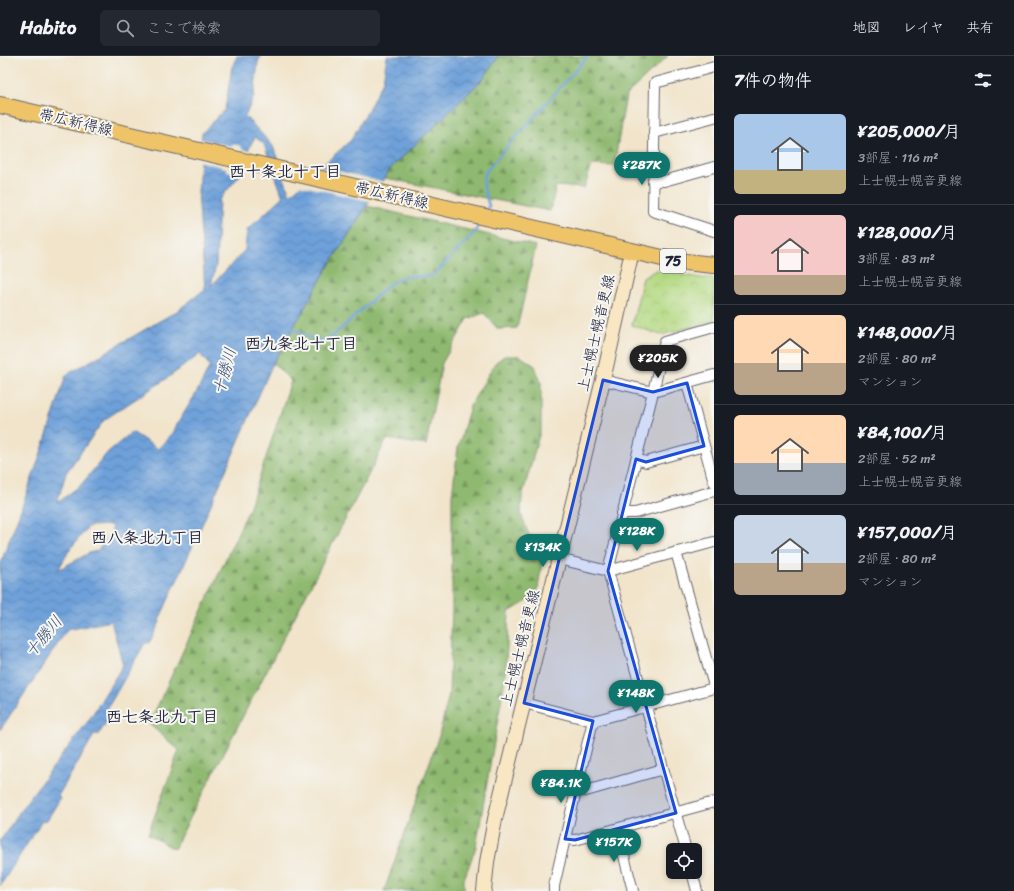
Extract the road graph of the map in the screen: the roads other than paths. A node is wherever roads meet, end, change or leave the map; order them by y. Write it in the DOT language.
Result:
graph roads {
  1 [pos="714,67"];
  2 [pos="0,105"];
  3 [pos="714,117"];
  4 [pos="654,133"];
  5 [pos="714,167"];
  6 [pos="653,181"];
  7 [pos="714,231"];
  8 [pos="632,250"];
  9 [pos="714,265"];
  10 [pos="714,327"];
  11 [pos="714,375"];
  12 [pos="602,380"];
  13 [pos="687,383"];
  14 [pos="653,392"];
  15 [pos="704,446"];
  16 [pos="636,459"];
  17 [pos="714,482"];
  18 [pos="714,491"];
  19 [pos="622,513"];
  20 [pos="714,542"];
  21 [pos="676,552"];
  22 [pos="559,559"];
  23 [pos="608,571"];
  24 [pos="714,687"];
  25 [pos="524,703"];
  26 [pos="646,707"];
  27 [pos="593,721"];
  28 [pos="663,769"];
  29 [pos="576,788"];
  30 [pos="714,802"];
  31 [pos="676,813"];
  32 [pos="617,829"];
  33 [pos="565,839"];
  34 [pos="684,843"];
  35 [pos="694,879"];
  36 [pos="484,891"];
  37 [pos="554,891"];
  38 [pos="633,891"];
  39 [pos="697,891"];
  1 -- 4 [label="street"];
  2 -- 8 [label="main road, 帯広新得線 / 75"];
  3 -- 4 [label="street"];
  4 -- 6 [label="street"];
  5 -- 6 [label="street"];
  6 -- 7 [label="street"];
  8 -- 9 [label="main road, 帯広新得線 / 75"];
  8 -- 12 [label="main road, 上士幌士幌音更線"];
  10 -- 14 [label="street"];
  11 -- 13 [label="street"];
  12 -- 14 [label="street"];
  12 -- 22 [label="main road, 上士幌士幌音更線"];
  13 -- 14 [label="street"];
  13 -- 15 [label="street"];
  14 -- 16 [label="street"];
  15 -- 16 [label="street"];
  15 -- 17 [label="street"];
  16 -- 19 [label="street"];
  18 -- 19 [label="street"];
  19 -- 23 [label="street"];
  20 -- 21 [label="street"];
  21 -- 23 [label="street"];
  21 -- 24 [label="street"];
  22 -- 23 [label="street"];
  22 -- 25 [label="main road, 上士幌士幌音更線"];
  23 -- 26 [label="street"];
  24 -- 26 [label="street"];
  25 -- 27 [label="street"];
  25 -- 36 [label="main road, 上士幌士幌音更線"];
  26 -- 27 [label="street"];
  26 -- 28 [label="street"];
  27 -- 29 [label="street"];
  28 -- 29 [label="street"];
  28 -- 31 [label="street"];
  29 -- 33 [label="street"];
  30 -- 31 [label="street"];
  31 -- 32 [label="street"];
  31 -- 34 [label="street"];
  32 -- 33 [label="street"];
  32 -- 38 [label="street"];
  33 -- 37 [label="street"];
  35 -- 39 [label="street"];
}
